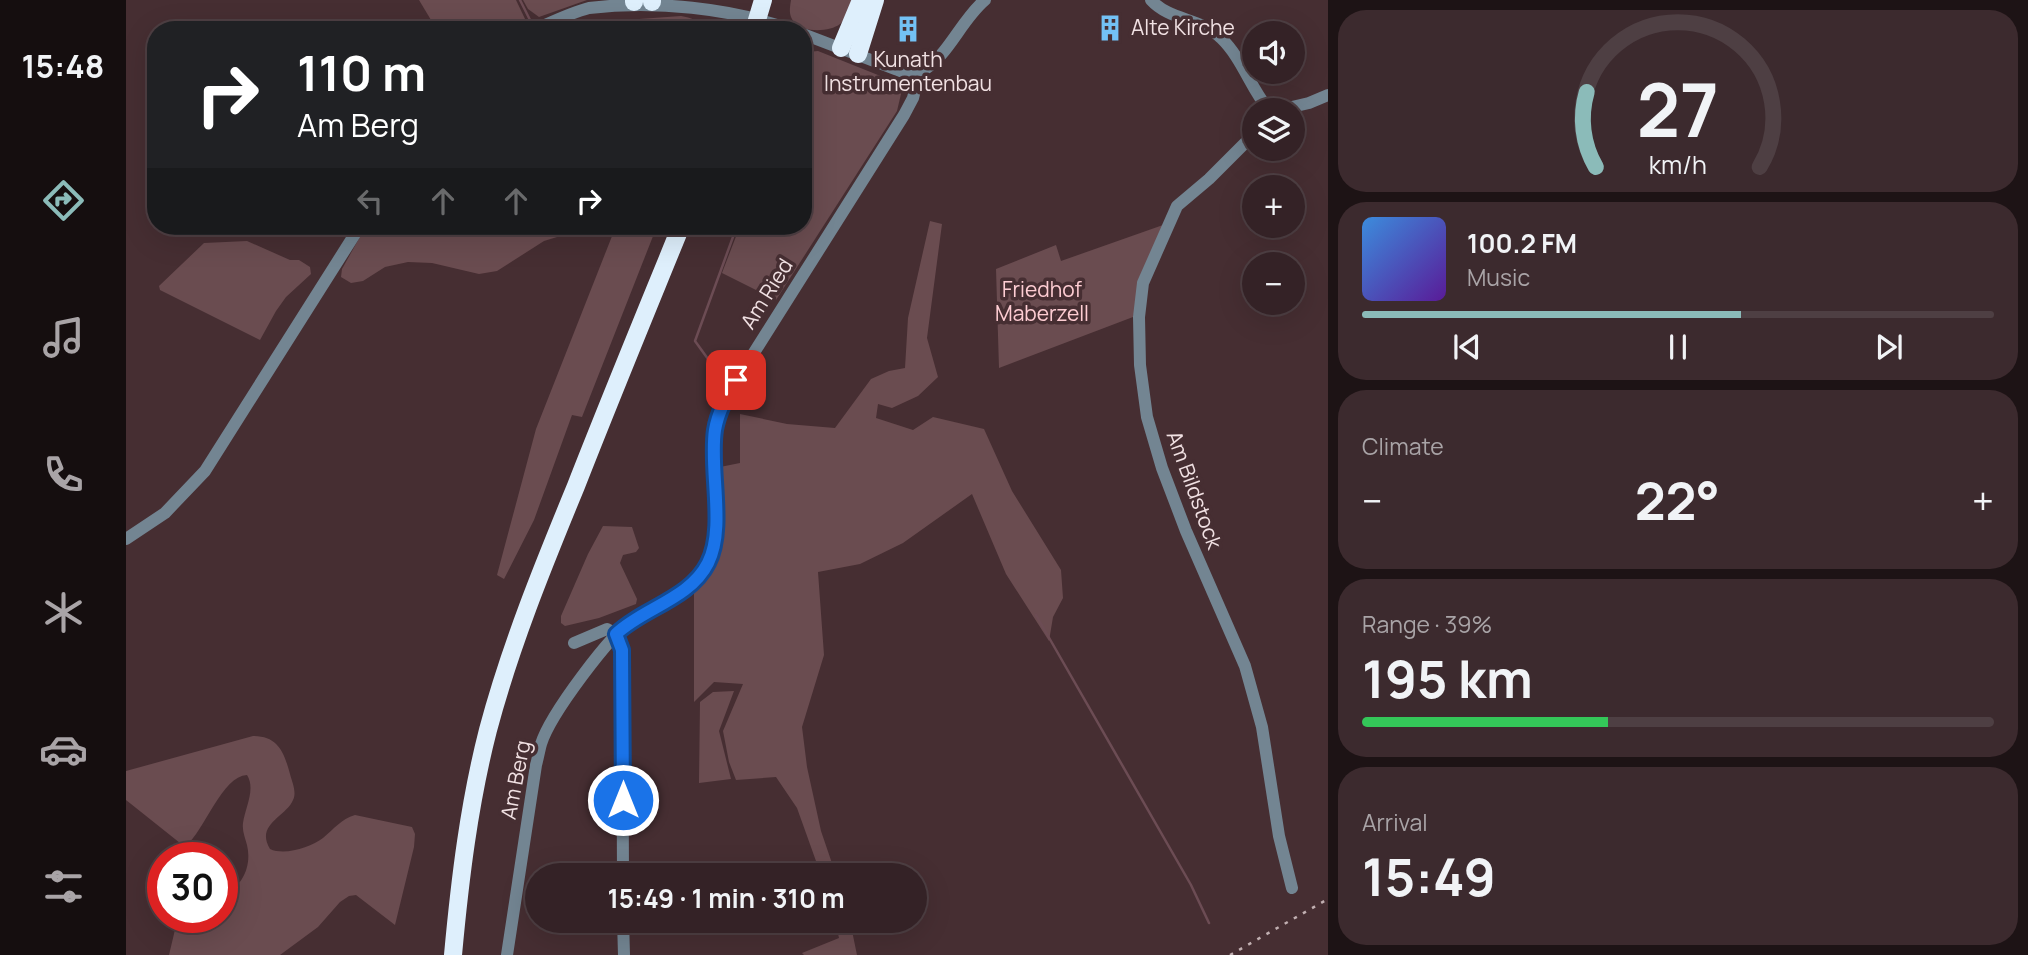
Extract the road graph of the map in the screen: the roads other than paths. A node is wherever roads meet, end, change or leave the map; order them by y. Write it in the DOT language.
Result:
graph roads {
  1 [pos="763,0"];
  2 [pos="861,0"];
  3 [pos="875,0"];
  4 [pos="985,0"];
  5 [pos="1151,0"];
  6 [pos="643,1"];
  7 [pos="554,21"];
  8 [pos="757,21"];
  9 [pos="760,21"];
  10 [pos="812,37"];
  11 [pos="849,51"];
  12 [pos="919,73"];
  13 [pos="1328,95"];
  14 [pos="1261,98"];
  15 [pos="1305,104"];
  16 [pos="1242,146"];
  17 [pos="354,235"];
  18 [pos="677,235"];
  19 [pos="715,530"];
  20 [pos="126,539"];
  21 [pos="616,634"];
  22 [pos="574,643"];
  23 [pos="623,863"];
  24 [pos="1292,888"];
  25 [pos="623,933"];
  26 [pos="453,955"];
  27 [pos="507,955"];
  28 [pos="624,955"];
  1 -- 8 [label="highway, bridge"];
  2 -- 11 [label="highway"];
  3 -- 11 [label="highway"];
  4 -- 12 [label="street"];
  5 -- 14 [label="street"];
  6 -- 7 [label="street"];
  6 -- 9 [label="street"];
  10 -- 11 [label="street"];
  11 -- 12 [label="street"];
  12 -- 19 [label="street, Am Ried"];
  13 -- 15 [label="street"];
  16 -- 24 [label="street, Am Bildstock"];
  17 -- 20 [label="street"];
  18 -- 26 [label="highway"];
  19 -- 21 [label="street, Am Berg"];
  21 -- 22 [label="street, Am Berg"];
  21 -- 23 [label="street"];
  21 -- 27 [label="street, Am Berg"];
  25 -- 28 [label="street"];
}
